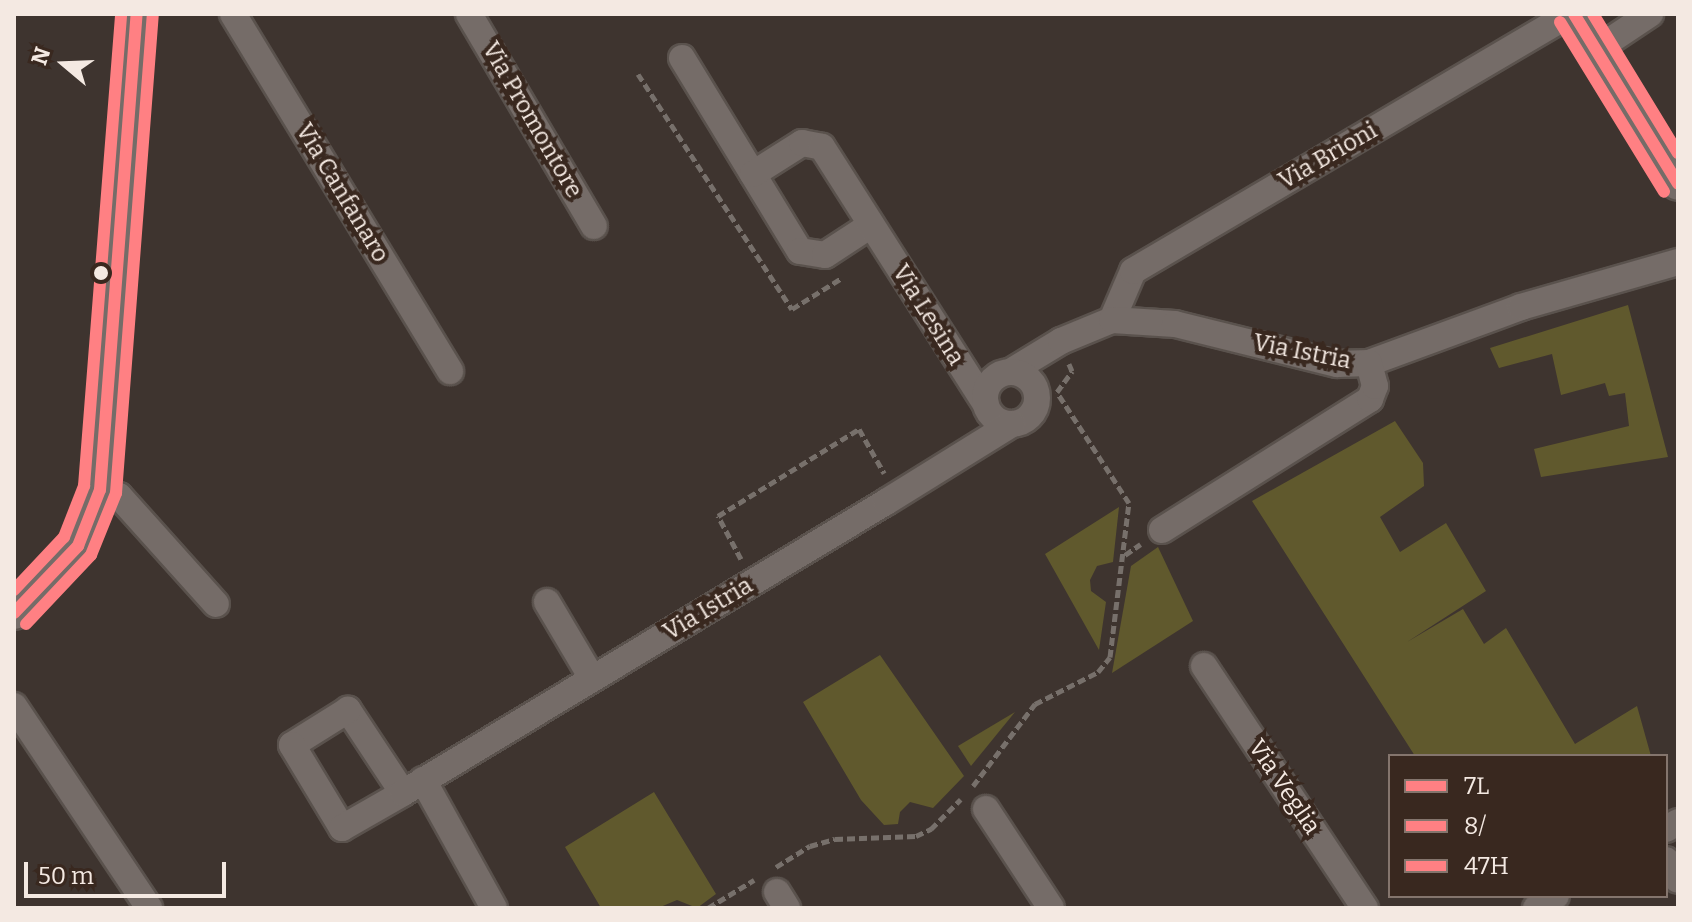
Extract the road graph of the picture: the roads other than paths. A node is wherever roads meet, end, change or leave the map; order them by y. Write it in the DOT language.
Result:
graph roads {
  1 [pos="137,14"];
  2 [pos="233,14"];
  3 [pos="469,14"];
  4 [pos="1572,14"];
  5 [pos="1650,14"];
  6 [pos="1596,50"];
  7 [pos="682,58"];
  8 [pos="753,174"];
  9 [pos="1678,184"];
  10 [pos="871,225"];
  11 [pos="594,226"];
  12 [pos="1678,262"];
  13 [pos="1112,320"];
  14 [pos="1369,363"];
  15 [pos="450,371"];
  16 [pos="1010,372"];
  17 [pos="986,404"];
  18 [pos="1012,424"];
  19 [pos="100,490"];
  20 [pos="1162,530"];
  21 [pos="547,602"];
  22 [pos="216,604"];
  23 [pos="14,613"];
  24 [pos="1204,666"];
  25 [pos="592,678"];
  26 [pos="14,706"];
  27 [pos="413,786"];
  28 [pos="986,809"];
  29 [pos="149,908"];
  30 [pos="494,908"];
  31 [pos="1051,908"];
  32 [pos="1365,908"];
  1 -- 19 [label="street"];
  2 -- 15 [label="street, Via Canfanaro"];
  3 -- 11 [label="street, Via Promontore"];
  4 -- 6 [label="street"];
  4 -- 13 [label="street, Via Brioni"];
  5 -- 6 [label="street"];
  6 -- 9 [label="street"];
  7 -- 8 [label="street"];
  8 -- 10 [label="street"];
  8 -- 10 [label="street, Via Lesina"];
  10 -- 17 [label="street, Via Lesina"];
  12 -- 14 [label="street, Via Istria"];
  13 -- 14 [label="street, Via Istria"];
  13 -- 16 [label="street, Via Istria"];
  14 -- 20 [label="street, Via Istria"];
  16 -- 17 [label="street, Via Istria"];
  16 -- 18 [label="street, Via Istria"];
  17 -- 18 [label="street"];
  18 -- 25 [label="street, Via Istria"];
  19 -- 22 [label="street"];
  19 -- 23 [label="street"];
  21 -- 25 [label="street"];
  24 -- 32 [label="street, Via Veglia"];
  25 -- 27 [label="street, Via Istria"];
  26 -- 29 [label="street"];
  27 -- 27 [label="street, Via Istria"];
  27 -- 30 [label="street"];
  28 -- 31 [label="street"];
}
